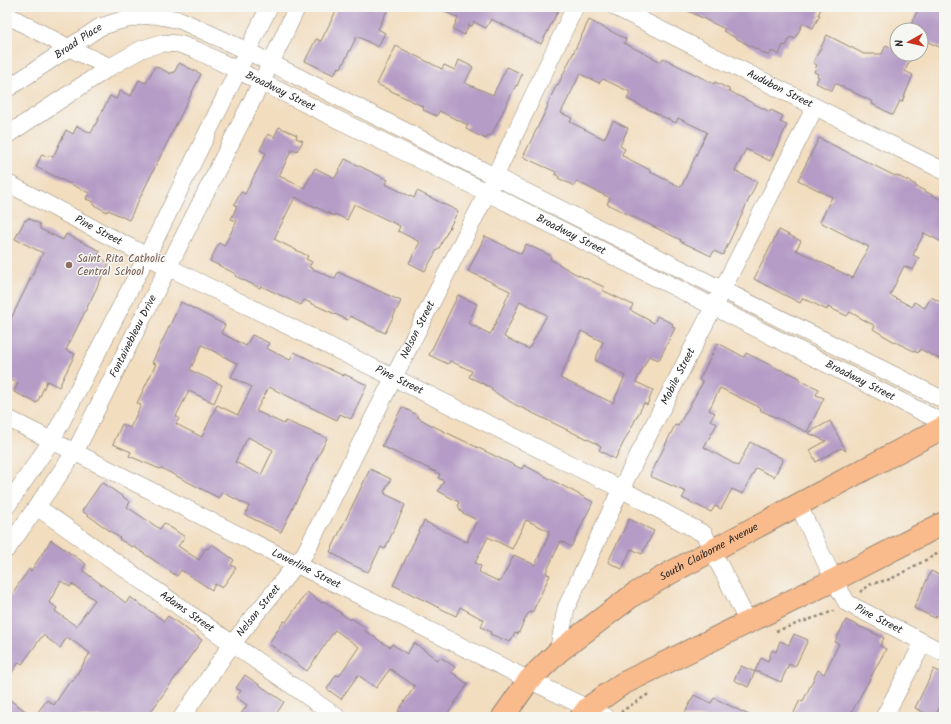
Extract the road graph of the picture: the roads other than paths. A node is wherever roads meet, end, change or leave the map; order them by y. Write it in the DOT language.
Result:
graph roads {
  1 [pos="269,7"];
  2 [pos="297,7"];
  3 [pos="576,7"];
  4 [pos="615,7"];
  5 [pos="151,11"];
  6 [pos="7,15"];
  7 [pos="70,48"];
  8 [pos="247,51"];
  9 [pos="271,63"];
  10 [pos="110,67"];
  11 [pos="237,70"];
  12 [pos="261,82"];
  13 [pos="7,89"];
  14 [pos="815,107"];
  15 [pos="7,135"];
  16 [pos="944,171"];
  17 [pos="495,176"];
  18 [pos="7,183"];
  19 [pos="487,192"];
  20 [pos="147,256"];
  21 [pos="168,267"];
  22 [pos="722,289"];
  23 [pos="714,307"];
  24 [pos="394,378"];
  25 [pos="944,400"];
  26 [pos="7,418"];
  27 [pos="944,423"];
  28 [pos="944,427"];
  29 [pos="52,440"];
  30 [pos="75,452"];
  31 [pos="621,489"];
  32 [pos="798,504"];
  33 [pos="7,506"];
  34 [pos="37,507"];
  35 [pos="944,523"];
  36 [pos="7,549"];
  37 [pos="713,550"];
  38 [pos="296,564"];
  39 [pos="834,580"];
  40 [pos="748,622"];
  41 [pos="923,643"];
  42 [pos="232,644"];
  43 [pos="558,652"];
  44 [pos="944,653"];
  45 [pos="529,680"];
  46 [pos="592,714"];
  47 [pos="182,717"];
  48 [pos="337,717"];
  49 [pos="503,717"];
  50 [pos="884,717"];
  1 -- 8 [label="street"];
  2 -- 9 [label="street, Fontainebleau Drive"];
  3 -- 17 [label="street, Nelson Street"];
  4 -- 14 [label="street, Audubon Street"];
  5 -- 7 [label="street, Broad Place"];
  5 -- 8 [label="street, Broad Place"];
  6 -- 7 [label="street"];
  7 -- 10 [label="street"];
  7 -- 13 [label="street, Broad Place"];
  8 -- 9 [label="street, Broadway Street"];
  8 -- 11 [label="street"];
  9 -- 12 [label="street, Fontainebleau Drive"];
  9 -- 17 [label="street, Broadway Street"];
  10 -- 11 [label="street, Broadway Street"];
  10 -- 15 [label="street"];
  11 -- 12 [label="street, Broadway Street"];
  11 -- 20 [label="street"];
  12 -- 19 [label="street, Broadway Street"];
  12 -- 21 [label="street, Fontainebleau Drive"];
  14 -- 16 [label="street, Audubon Street"];
  14 -- 22 [label="street, Mobile Street"];
  17 -- 19 [label="street, Nelson Street"];
  17 -- 22 [label="street, Broadway Street"];
  18 -- 20 [label="street, Pine Street"];
  19 -- 23 [label="street, Broadway Street"];
  19 -- 24 [label="street, Nelson Street"];
  20 -- 21 [label="street, Pine Street"];
  20 -- 29 [label="street"];
  21 -- 24 [label="street, Pine Street"];
  21 -- 30 [label="street, Fontainebleau Drive"];
  22 -- 23 [label="street, Mobile Street"];
  22 -- 25 [label="street, Broadway Street"];
  23 -- 27 [label="street, Broadway Street"];
  23 -- 31 [label="street, Mobile Street"];
  24 -- 31 [label="street, Pine Street"];
  24 -- 38 [label="street, Nelson Street"];
  26 -- 29 [label="street, Lowerline Street"];
  28 -- 32 [label="main road, South Claiborne Avenue"];
  29 -- 30 [label="street, Lowerline Street"];
  29 -- 33 [label="street"];
  30 -- 34 [label="street, Fontainebleau Drive"];
  30 -- 38 [label="street, Lowerline Street"];
  31 -- 37 [label="street, Pine Street"];
  31 -- 43 [label="street, Mobile Street"];
  32 -- 37 [label="main road, South Claiborne Avenue"];
  32 -- 39 [label="street, Pine Street"];
  34 -- 36 [label="street, Fontainebleau Drive"];
  34 -- 42 [label="street, Adams Street"];
  35 -- 39 [label="main road"];
  37 -- 40 [label="street, Pine Street"];
  37 -- 43 [label="main road, South Claiborne Avenue"];
  38 -- 42 [label="street, Nelson Street"];
  38 -- 45 [label="street, Lowerline Street"];
  39 -- 40 [label="main road"];
  39 -- 41 [label="street, Pine Street"];
  40 -- 46 [label="main road"];
  41 -- 44 [label="street, Pine Street"];
  41 -- 50 [label="street"];
  42 -- 47 [label="street, Nelson Street"];
  42 -- 48 [label="street, Adams Street"];
  43 -- 45 [label="main road, South Claiborne Avenue"];
  45 -- 46 [label="street, Lowerline Street"];
  45 -- 49 [label="main road, South Claiborne Avenue"];
}
